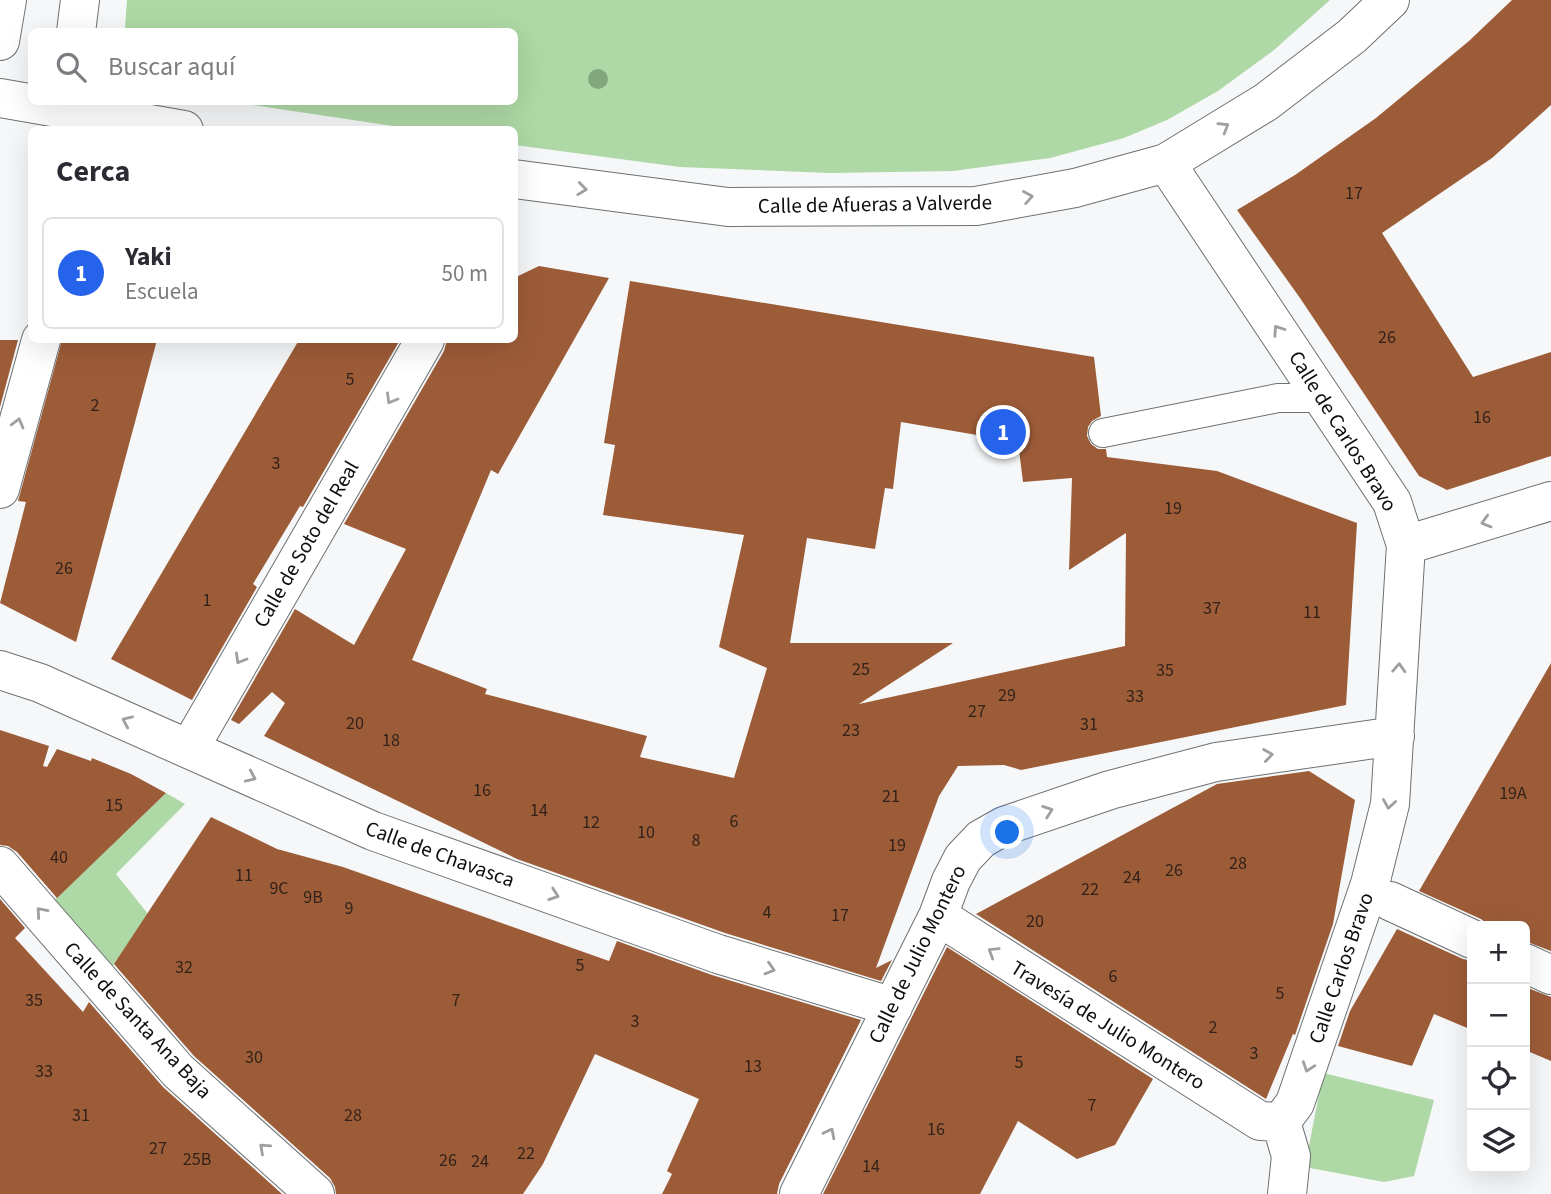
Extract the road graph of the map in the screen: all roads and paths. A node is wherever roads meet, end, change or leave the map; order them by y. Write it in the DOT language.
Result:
graph roads {
  1 [pos="7,0"];
  2 [pos="80,0"];
  3 [pos="1390,0"];
  4 [pos="76,28"];
  5 [pos="0,41"];
  6 [pos="0,98"];
  7 [pos="28,105"];
  8 [pos="28,105"];
  9 [pos="65,114"];
  10 [pos="154,126"];
  11 [pos="1166,163"];
  12 [pos="518,181"];
  13 [pos="40,343"];
  14 [pos="423,343"];
  15 [pos="1324,398"];
  16 [pos="1103,433"];
  17 [pos="0,489"];
  18 [pos="1551,501"];
  19 [pos="1406,545"];
  20 [pos="0,670"];
  21 [pos="1395,736"];
  22 [pos="189,749"];
  23 [pos="0,866"];
  24 [pos="1390,901"];
  25 [pos="938,916"];
  26 [pos="1467,937"];
  27 [pos="1530,965"];
  28 [pos="1551,975"];
  29 [pos="892,1007"];
  30 [pos="1281,1122"];
  31 [pos="315,1194"];
  32 [pos="799,1194"];
  33 [pos="1287,1194"];
  1 -- 5 [label="street"];
  2 -- 4 [label="street"];
  11 -- 3 [label="street, Calle de Afueras a Valverde, one-way"];
  6 -- 7 [label="street"];
  8 -- 9 [label="street"];
  9 -- 10 [label="street"];
  12 -- 11 [label="street, Calle de Afueras a Valverde, one-way"];
  15 -- 11 [label="street, Calle de Carlos Bravo, one-way"];
  17 -- 13 [label="street, one-way"];
  14 -- 22 [label="street, Calle de Soto del Real, one-way"];
  15 -- 16 [label="lane"];
  15 -- 19 [label="street, Calle de Carlos Bravo"];
  18 -- 19 [label="street, one-way"];
  21 -- 19 [label="street, Calle de Carlos Bravo, one-way"];
  22 -- 20 [label="street, Calle de Chavasca, one-way"];
  25 -- 21 [label="street, Calle de Julio Montero, one-way"];
  21 -- 30 [label="street, Calle Carlos Bravo, one-way"];
  22 -- 29 [label="street, Calle de Chavasca, one-way"];
  31 -- 23 [label="street, Calle de Santa Ana Baja, one-way"];
  24 -- 26 [label="street"];
  25 -- 29 [label="street, Calle de Julio Montero"];
  30 -- 25 [label="street, Travesía de Julio Montero, one-way"];
  27 -- 28 [label="street"];
  32 -- 29 [label="street, Calle de Julio Montero, one-way"];
  30 -- 33 [label="street"];
}
